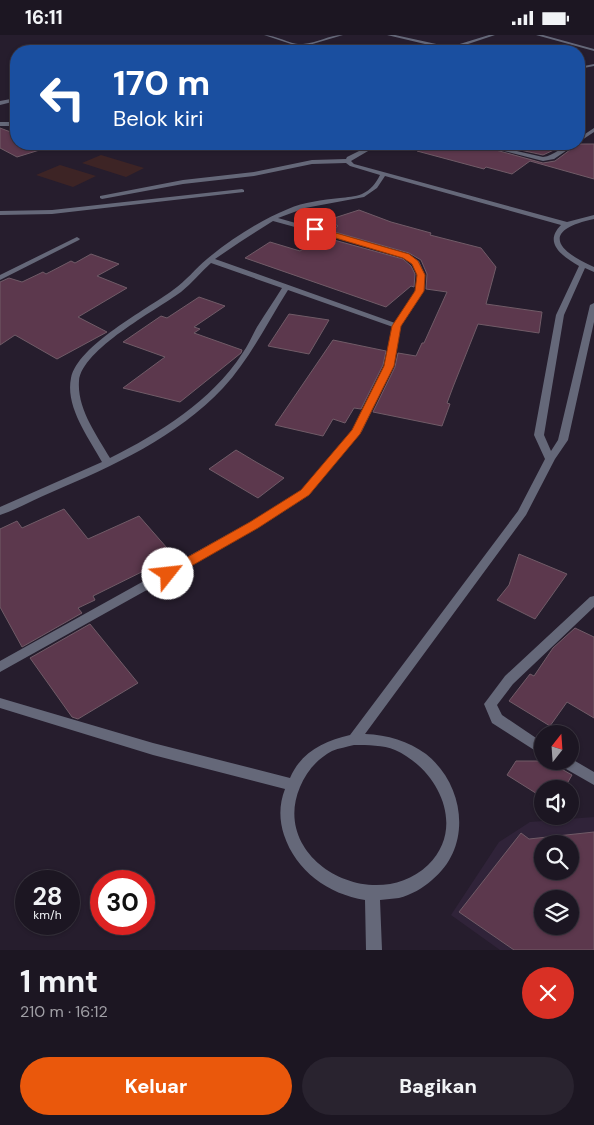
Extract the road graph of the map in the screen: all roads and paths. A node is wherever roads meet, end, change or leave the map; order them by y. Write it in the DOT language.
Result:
graph roads {
  1 [pos="266,35"];
  2 [pos="341,35"];
  3 [pos="389,35"];
  4 [pos="493,35"];
  5 [pos="538,35"];
  6 [pos="431,44"];
  7 [pos="298,45"];
  8 [pos="305,45"];
  9 [pos="427,45"];
  10 [pos="434,45"];
  11 [pos="465,45"];
  12 [pos="575,45"];
  13 [pos="594,130"];
  14 [pos="587,135"];
  15 [pos="365,150"];
  16 [pos="505,150"];
  17 [pos="564,150"];
  18 [pos="348,161"];
  19 [pos="383,173"];
  20 [pos="242,191"];
  21 [pos="102,197"];
  22 [pos="0,213"];
  23 [pos="594,217"];
  24 [pos="273,219"];
  25 [pos="565,225"];
  26 [pos="76,239"];
  27 [pos="210,260"];
  28 [pos="582,266"];
  29 [pos="594,270"];
  30 [pos="0,277"];
  31 [pos="287,286"];
  32 [pos="594,305"];
  33 [pos="396,326"];
  34 [pos="590,336"];
  35 [pos="550,459"];
  36 [pos="108,463"];
  37 [pos="0,511"];
  38 [pos="594,600"];
  39 [pos="0,667"];
  40 [pos="0,703"];
  41 [pos="354,739"];
  42 [pos="534,744"];
  43 [pos="579,770"];
  44 [pos="594,779"];
  45 [pos="292,785"];
  46 [pos="372,894"];
  47 [pos="374,950"];
  1 -- 7 [label="street"];
  2 -- 8 [label="street"];
  3 -- 6 [label="street"];
  4 -- 11 [label="street"];
  5 -- 12 [label="street"];
  6 -- 9 [label="street"];
  6 -- 10 [label="street"];
  13 -- 14 [label="street"];
  15 -- 18 [label="street"];
  16 -- 17 [label="street"];
  18 -- 19 [label="street"];
  18 -- 21 [label="street"];
  19 -- 24 [label="street"];
  19 -- 25 [label="street"];
  20 -- 22 [label="street"];
  23 -- 25 [label="street"];
  24 -- 27 [label="street"];
  24 -- 33 [label="street"];
  25 -- 28 [label="street"];
  26 -- 30 [label="street"];
  27 -- 31 [label="street"];
  27 -- 36 [label="street"];
  28 -- 29 [label="street"];
  28 -- 35 [label="street"];
  31 -- 33 [label="street"];
  31 -- 36 [label="street"];
  32 -- 34 [label="street"];
  33 -- 39 [label="street"];
  34 -- 35 [label="street"];
  35 -- 41 [label="street"];
  36 -- 37 [label="street"];
  38 -- 42 [label="street"];
  40 -- 45 [label="street"];
  41 -- 45 [label="street"];
  41 -- 46 [label="street"];
  43 -- 44 [label="street"];
  45 -- 46 [label="street"];
  46 -- 47 [label="street"];
}
